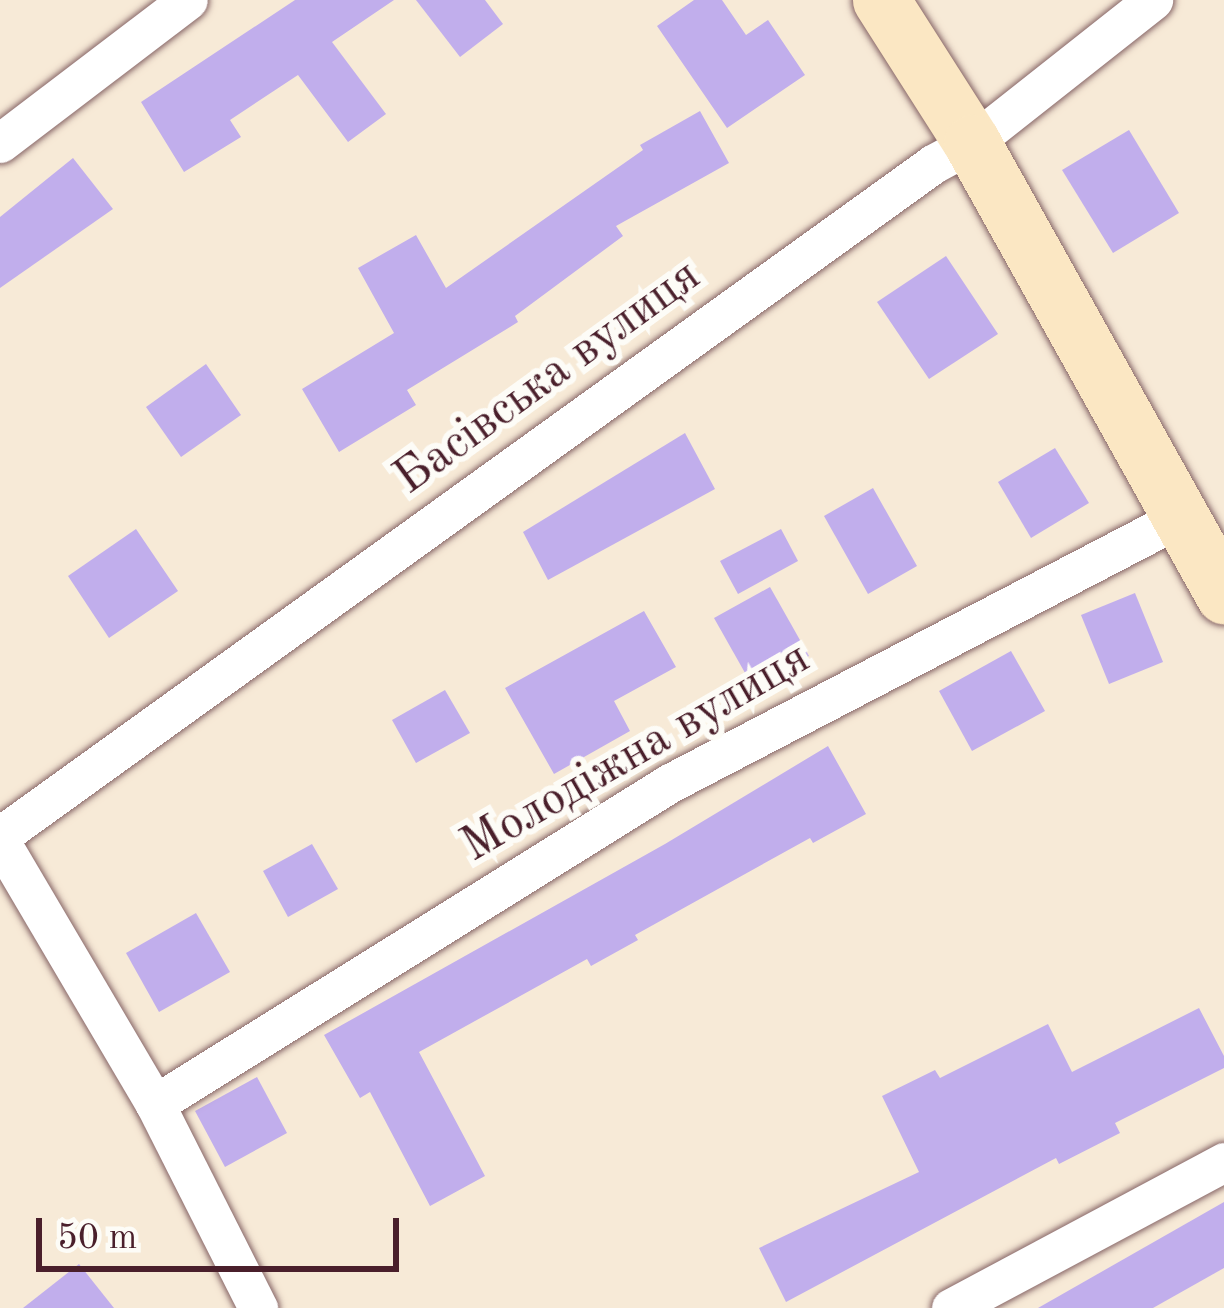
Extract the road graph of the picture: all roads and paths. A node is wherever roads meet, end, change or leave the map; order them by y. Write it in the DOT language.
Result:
graph roads {
  1 [pos="188,0"];
  2 [pos="881,0"];
  3 [pos="1153,0"];
  4 [pos="0,143"];
  5 [pos="972,143"];
  6 [pos="1208,549"];
  7 [pos="0,838"];
  8 [pos="155,1104"];
  9 [pos="1224,1162"];
  10 [pos="257,1308"];
  11 [pos="951,1308"];
  1 -- 4 [label="street"];
  2 -- 5 [label="street"];
  3 -- 5 [label="street, Басівська вулиця"];
  5 -- 6 [label="street"];
  5 -- 7 [label="street, Басівська вулиця"];
  6 -- 8 [label="street, Молодіжна вулиця"];
  7 -- 8 [label="street"];
  8 -- 10 [label="street"];
  9 -- 11 [label="street"];
}
